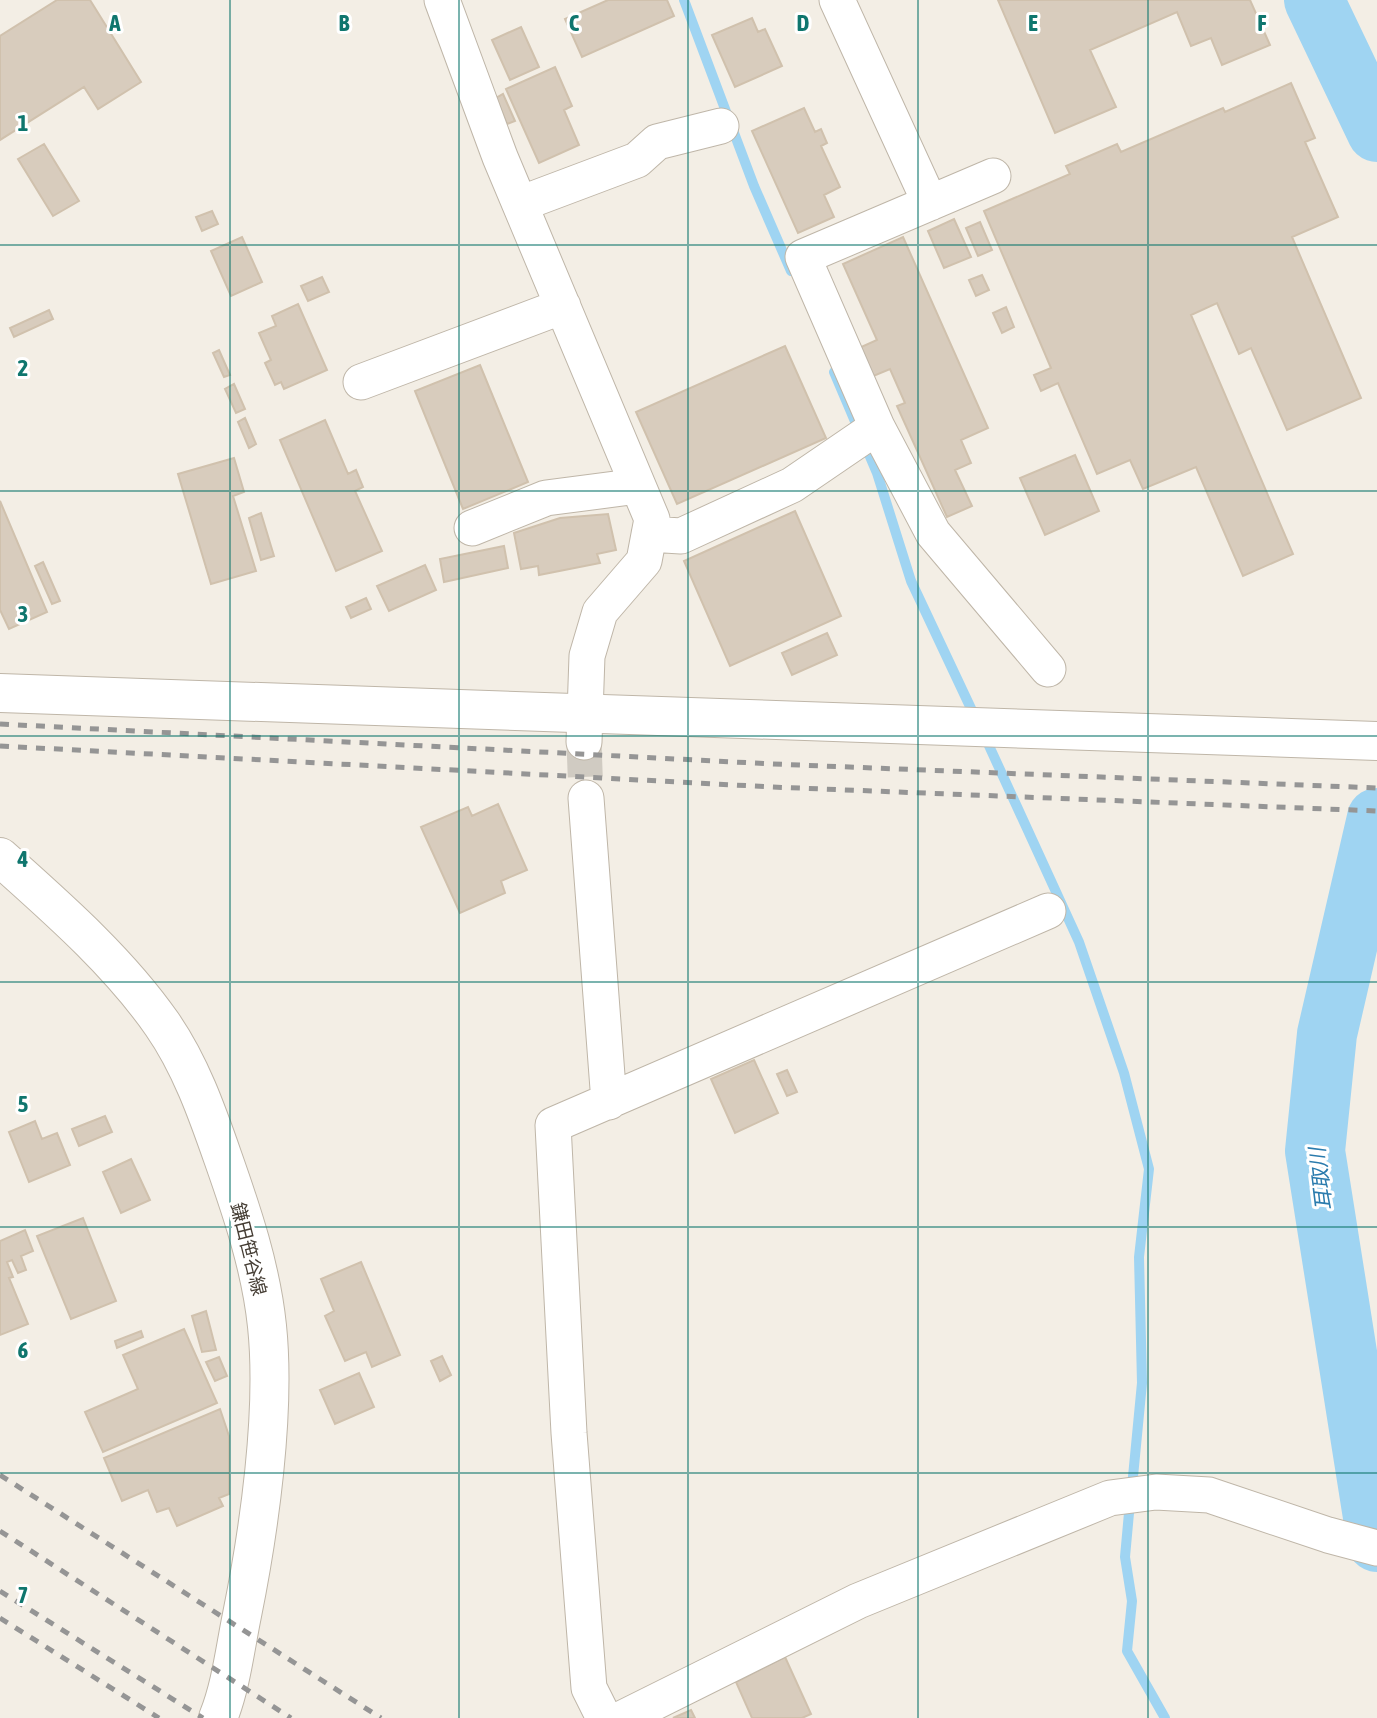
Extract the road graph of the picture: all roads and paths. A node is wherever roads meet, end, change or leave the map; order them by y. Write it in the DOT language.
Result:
graph roads {
  1 [pos="442,0"];
  2 [pos="837,0"];
  3 [pos="721,125"];
  4 [pos="993,176"];
  5 [pos="930,203"];
  6 [pos="520,204"];
  7 [pos="563,306"];
  8 [pos="361,382"];
  9 [pos="867,434"];
  10 [pos="638,486"];
  11 [pos="472,528"];
  12 [pos="649,534"];
  13 [pos="1048,669"];
  14 [pos="0,693"];
  15 [pos="583,728"];
  16 [pos="1377,741"];
  17 [pos="586,798"];
  18 [pos="0,857"];
  19 [pos="1048,911"];
  20 [pos="609,1102"];
  21 [pos="1377,1548"];
  22 [pos="218,1718"];
  23 [pos="604,1718"];
  24 [pos="623,1718"];
  1 -- 6 [label="street"];
  2 -- 5 [label="street"];
  3 -- 6 [label="street"];
  4 -- 5 [label="street"];
  5 -- 9 [label="street"];
  6 -- 7 [label="street"];
  7 -- 8 [label="street"];
  7 -- 10 [label="street"];
  9 -- 12 [label="street"];
  9 -- 13 [label="street"];
  10 -- 11 [label="street"];
  10 -- 12 [label="street"];
  12 -- 15 [label="street"];
  14 -- 15 [label="street"];
  15 -- 16 [label="street"];
  17 -- 20 [label="street"];
  18 -- 22 [label="street, 鎌田笹谷線"];
  19 -- 20 [label="street"];
  20 -- 23 [label="street"];
  21 -- 24 [label="street"];
}
